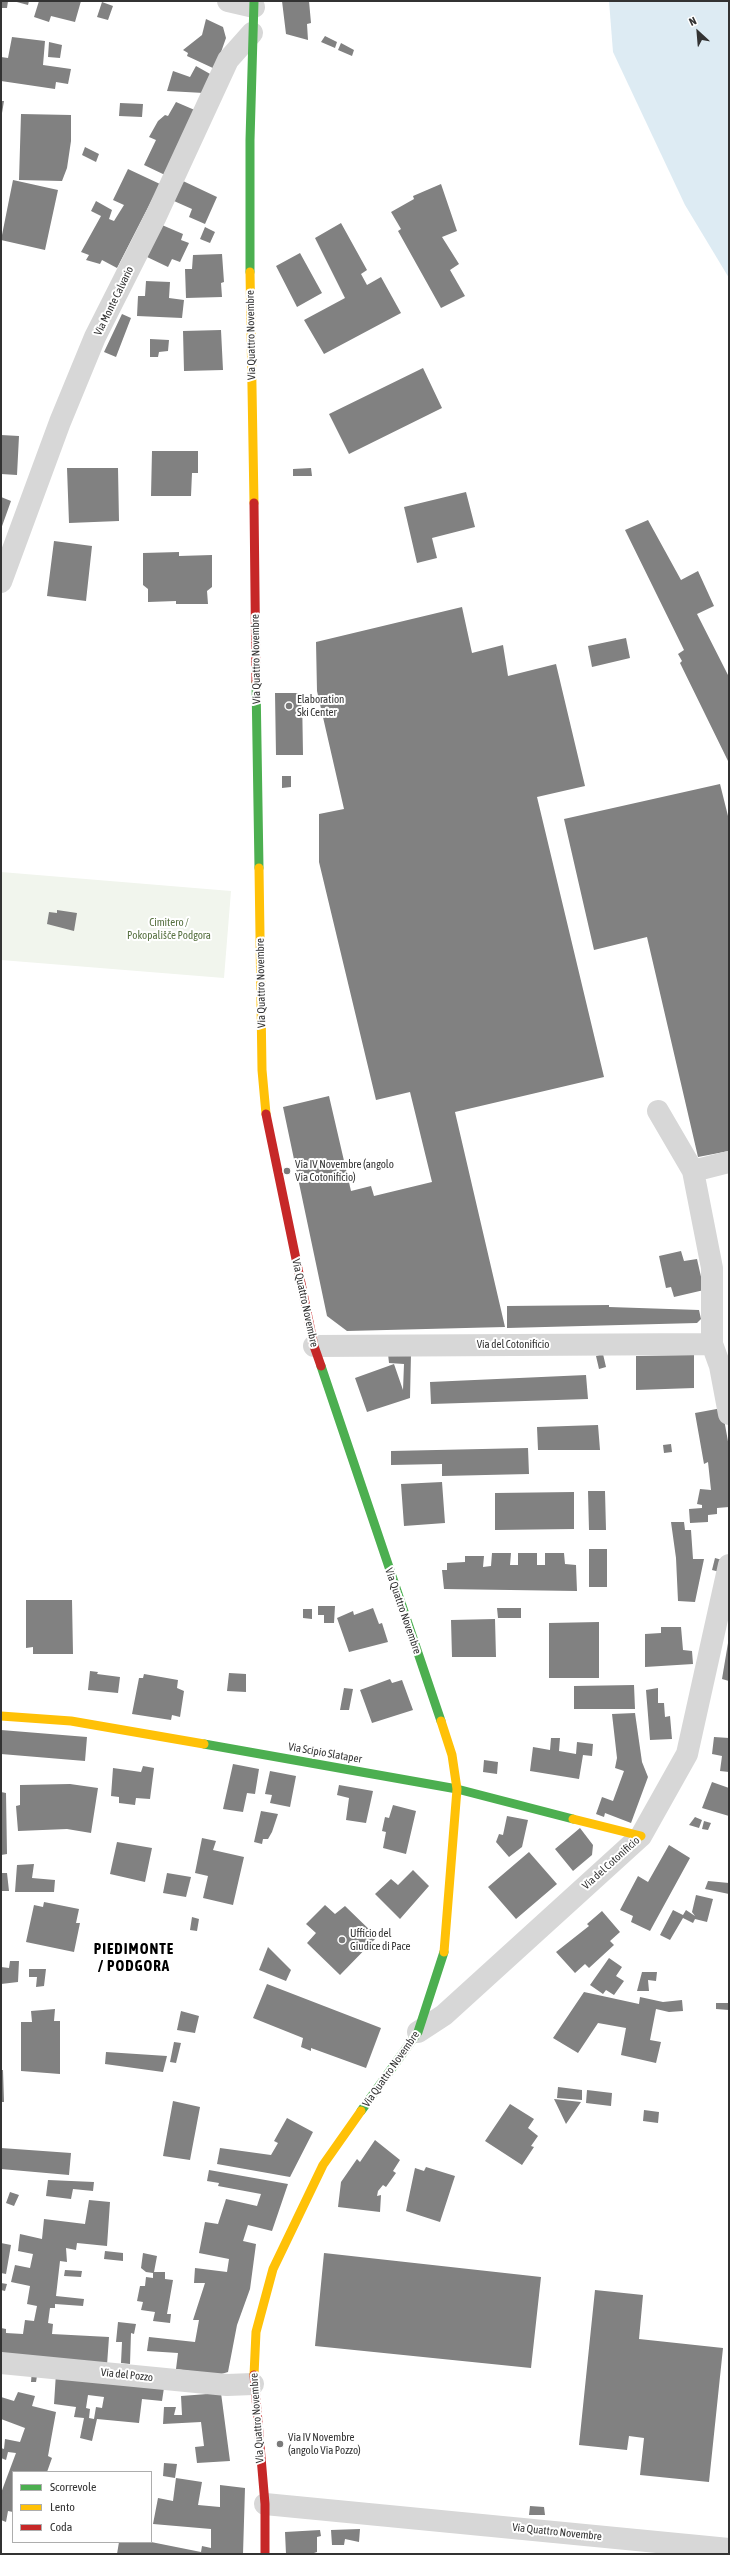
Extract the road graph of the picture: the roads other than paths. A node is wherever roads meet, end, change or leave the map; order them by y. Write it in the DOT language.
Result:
graph roads {
  1 [pos="228,1"];
  2 [pos="254,4"];
  3 [pos="252,33"];
  4 [pos="1,582"];
  5 [pos="658,1111"];
  6 [pos="729,1162"];
  7 [pos="694,1171"];
  8 [pos="721,1266"];
  9 [pos="712,1344"];
  10 [pos="314,1346"];
  11 [pos="729,1414"];
  12 [pos="729,1565"];
  13 [pos="1,1716"];
  14 [pos="457,1789"];
  15 [pos="641,1836"];
  16 [pos="418,2032"];
  17 [pos="1,2363"];
  18 [pos="253,2384"];
  19 [pos="265,2504"];
  20 [pos="729,2549"];
  21 [pos="265,2554"];
  1 -- 2 [label="street"];
  2 -- 3 [label="main road, Via Quattro Novembre"];
  3 -- 4 [label="street, Via Monte Calvario"];
  3 -- 10 [label="main road, Via Quattro Novembre"];
  5 -- 7 [label="street"];
  6 -- 7 [label="street"];
  7 -- 8 [label="street"];
  8 -- 9 [label="street"];
  9 -- 10 [label="street, Via del Cotonificio"];
  9 -- 11 [label="street"];
  10 -- 14 [label="main road, Via Quattro Novembre"];
  12 -- 15 [label="street, Via del Cotonificio"];
  13 -- 14 [label="main road, Via Scipio Slataper"];
  14 -- 15 [label="main road, Via Scipio Slataper"];
  14 -- 16 [label="main road, Via Quattro Novembre"];
  15 -- 16 [label="street, Via del Cotonificio"];
  16 -- 18 [label="main road, Via Quattro Novembre"];
  17 -- 18 [label="street, Via del Pozzo"];
  18 -- 19 [label="main road, Via Quattro Novembre"];
  19 -- 20 [label="street, Via Quattro Novembre"];
  19 -- 21 [label="main road, Via Quattro Novembre"];
}
